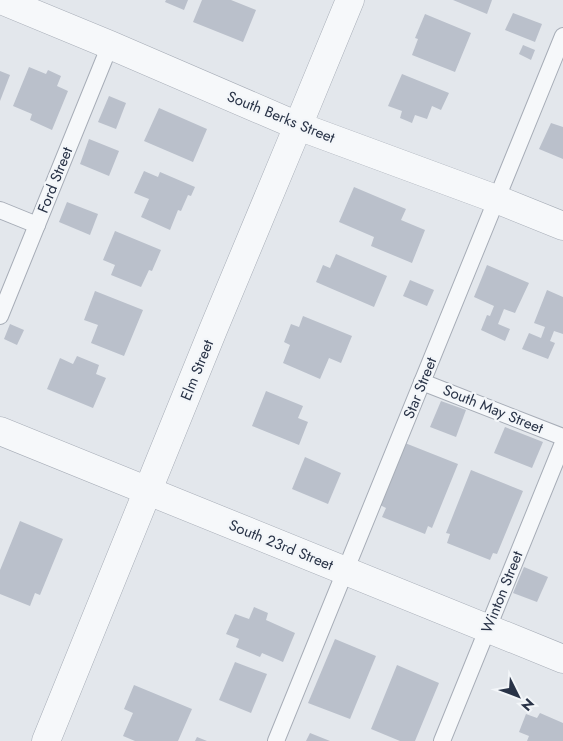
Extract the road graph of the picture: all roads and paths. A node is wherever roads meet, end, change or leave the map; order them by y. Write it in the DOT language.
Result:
graph roads {
  1 [pos="2,0"];
  2 [pos="350,0"];
  3 [pos="563,36"];
  4 [pos="110,45"];
  5 [pos="298,126"];
  6 [pos="496,199"];
  7 [pos="0,210"];
  8 [pos="37,225"];
  9 [pos="563,226"];
  10 [pos="0,316"];
  11 [pos="422,382"];
  12 [pos="0,431"];
  13 [pos="563,437"];
  14 [pos="563,443"];
  15 [pos="148,491"];
  16 [pos="345,571"];
  17 [pos="487,629"];
  18 [pos="563,659"];
  19 [pos="46,741"];
  20 [pos="276,741"];
  21 [pos="442,741"];
  1 -- 4 [label="street, South Berks Street"];
  2 -- 5 [label="street, Elm Street"];
  3 -- 6 [label="lane, Star Street"];
  4 -- 5 [label="street, South Berks Street"];
  4 -- 8 [label="lane, Ford Street"];
  5 -- 6 [label="street, South Berks Street"];
  5 -- 15 [label="street, Elm Street"];
  6 -- 9 [label="street, South Berks Street"];
  6 -- 11 [label="lane, Star Street"];
  7 -- 8 [label="lane"];
  8 -- 10 [label="lane, Ford Street"];
  11 -- 13 [label="lane, South May Street"];
  11 -- 16 [label="lane, Star Street"];
  12 -- 15 [label="street, South 23rd Street"];
  14 -- 17 [label="lane, Winton Street"];
  15 -- 16 [label="street, South 23rd Street"];
  15 -- 19 [label="street, Elm Street"];
  16 -- 17 [label="street, South 23rd Street"];
  16 -- 20 [label="lane, Star Street"];
  17 -- 18 [label="street, South 23rd Street"];
  17 -- 21 [label="lane, Winton Street"];
}
